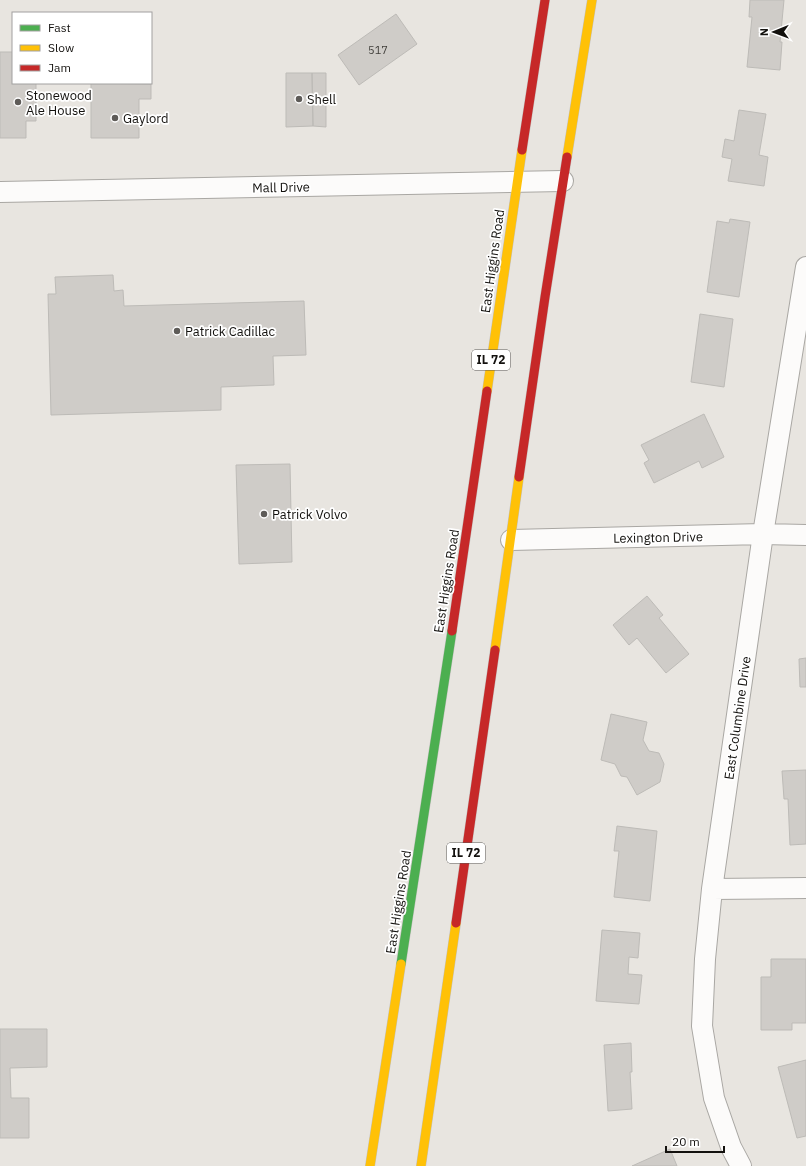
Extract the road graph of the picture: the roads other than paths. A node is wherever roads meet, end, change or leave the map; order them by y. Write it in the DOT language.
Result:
graph roads {
  1 [pos="545,0"];
  2 [pos="592,0"];
  3 [pos="562,181"];
  4 [pos="517,182"];
  5 [pos="0,192"];
  6 [pos="806,267"];
  7 [pos="763,534"];
  8 [pos="806,534"];
  9 [pos="511,540"];
  10 [pos="806,888"];
  11 [pos="712,889"];
  12 [pos="370,1166"];
  13 [pos="421,1166"];
  14 [pos="741,1166"];
  1 -- 4 [label="main road, East Higgins Road / IL 72"];
  2 -- 3 [label="main road, IL 72"];
  3 -- 4 [label="street, Mall Drive"];
  3 -- 9 [label="main road, IL 72"];
  4 -- 5 [label="street, Mall Drive"];
  4 -- 12 [label="main road, East Higgins Road / IL 72"];
  6 -- 7 [label="street, East Columbine Drive"];
  7 -- 8 [label="street, Lexington Drive"];
  7 -- 9 [label="street, Lexington Drive"];
  7 -- 11 [label="street, East Columbine Drive"];
  9 -- 13 [label="main road, IL 72"];
  10 -- 11 [label="street"];
  11 -- 14 [label="street, East Columbine Drive"];
}
